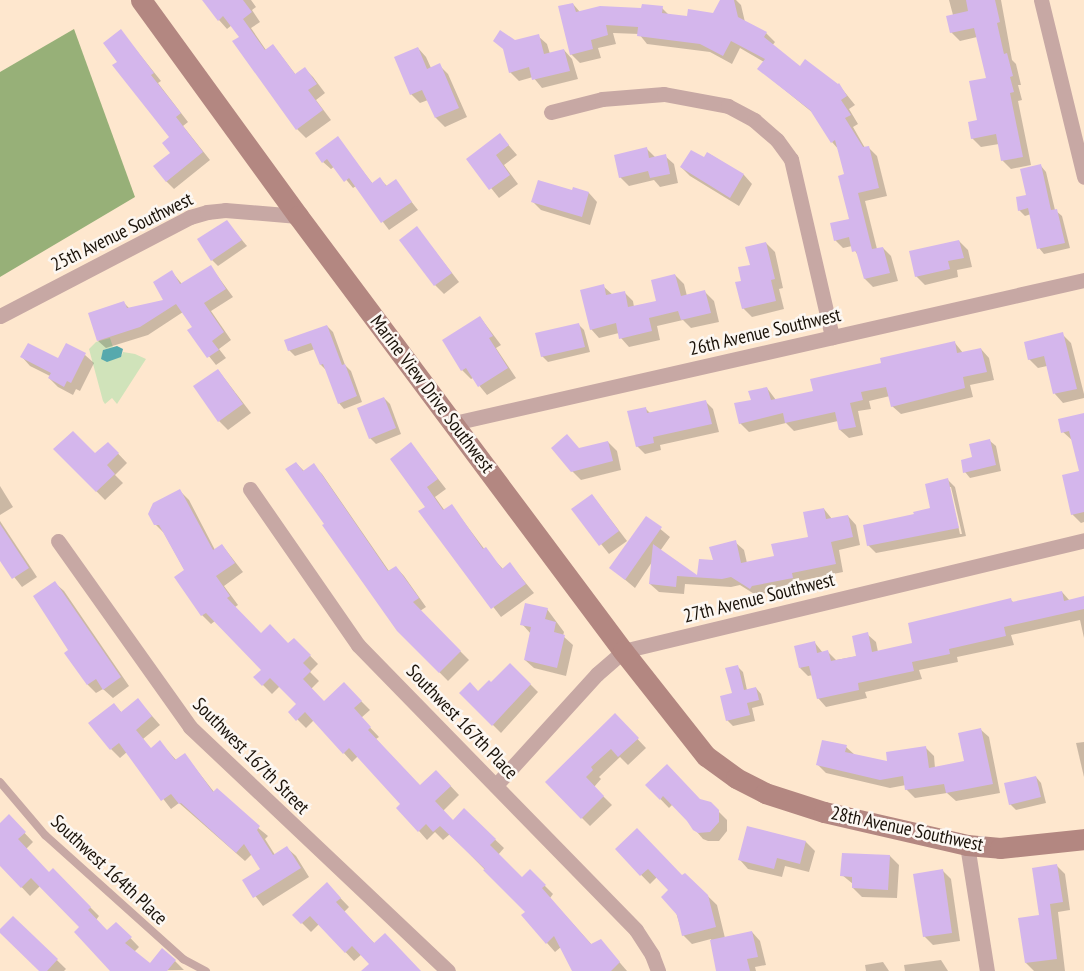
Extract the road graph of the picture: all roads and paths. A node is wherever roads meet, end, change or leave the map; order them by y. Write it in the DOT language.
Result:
graph roads {
  1 [pos="141,0"];
  2 [pos="1041,0"];
  3 [pos="551,112"];
  4 [pos="1084,178"];
  5 [pos="298,216"];
  6 [pos="1084,280"];
  7 [pos="0,316"];
  8 [pos="832,338"];
  9 [pos="454,423"];
  10 [pos="250,489"];
  11 [pos="1084,540"];
  12 [pos="58,541"];
  13 [pos="624,651"];
  14 [pos="736,778"];
  15 [pos="0,782"];
  16 [pos="496,785"];
  17 [pos="1084,839"];
  18 [pos="967,845"];
  19 [pos="206,971"];
  20 [pos="448,971"];
  21 [pos="658,971"];
  22 [pos="987,971"];
  1 -- 5 [label="street, Marine View Drive Southwest"];
  2 -- 4 [label="street"];
  3 -- 8 [label="street"];
  5 -- 7 [label="street, 25th Avenue Southwest"];
  5 -- 9 [label="street, Marine View Drive Southwest"];
  6 -- 8 [label="street, 26th Avenue Southwest"];
  8 -- 9 [label="street, 26th Avenue Southwest"];
  9 -- 13 [label="street, Marine View Drive Southwest"];
  10 -- 16 [label="street, Southwest 167th Place"];
  11 -- 13 [label="street, 27th Avenue Southwest"];
  12 -- 20 [label="street, Southwest 167th Street"];
  13 -- 14 [label="street, Marine View Drive Southwest"];
  13 -- 16 [label="street, 27th Avenue Southwest"];
  14 -- 18 [label="street, 28th Avenue Southwest"];
  15 -- 19 [label="lane, Southwest 164th Place"];
  16 -- 21 [label="street, Southwest 167th Place"];
  17 -- 18 [label="street, 28th Avenue Southwest"];
  18 -- 22 [label="street"];
}
